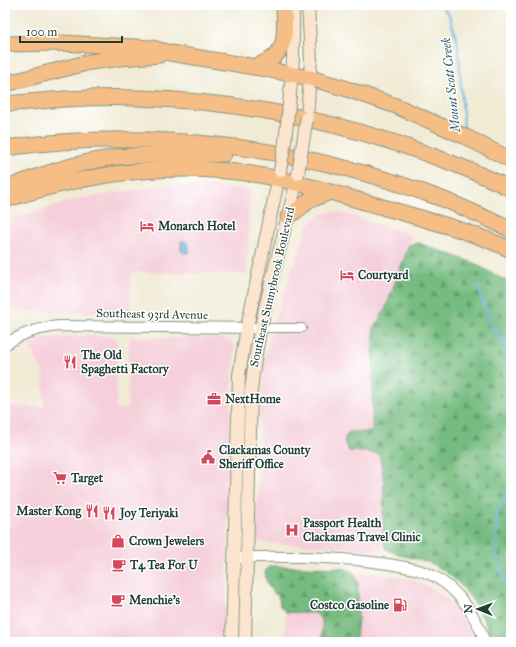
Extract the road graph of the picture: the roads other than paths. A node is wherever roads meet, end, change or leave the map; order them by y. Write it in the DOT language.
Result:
graph roads {
  1 [pos="284,5"];
  2 [pos="292,5"];
  3 [pos="308,5"];
  4 [pos="5,44"];
  5 [pos="170,53"];
  6 [pos="256,67"];
  7 [pos="292,74"];
  8 [pos="310,78"];
  9 [pos="5,84"];
  10 [pos="5,104"];
  11 [pos="5,148"];
  12 [pos="275,153"];
  13 [pos="511,160"];
  14 [pos="279,175"];
  15 [pos="297,179"];
  16 [pos="5,189"];
  17 [pos="511,189"];
  18 [pos="330,192"];
  19 [pos="5,200"];
  20 [pos="288,217"];
  21 [pos="511,230"];
  22 [pos="511,250"];
  23 [pos="247,328"];
  24 [pos="261,328"];
  25 [pos="302,328"];
  26 [pos="5,345"];
  27 [pos="238,413"];
  28 [pos="250,441"];
  29 [pos="246,557"];
  30 [pos="233,558"];
  31 [pos="232,642"];
  32 [pos="245,642"];
  33 [pos="485,642"];
  1 -- 6 [label="highway"];
  2 -- 7 [label="main road, Southeast Sunnybrook Boulevard"];
  3 -- 8 [label="main road, Southeast Sunnybrook Boulevard"];
  4 -- 5 [label="highway"];
  5 -- 6 [label="highway"];
  5 -- 9 [label="highway"];
  6 -- 7 [label="highway"];
  7 -- 8 [label="highway"];
  7 -- 14 [label="main road, Southeast Sunnybrook Boulevard, bridge"];
  8 -- 13 [label="highway"];
  8 -- 15 [label="main road, Southeast Sunnybrook Boulevard, bridge"];
  10 -- 17 [label="highway"];
  11 -- 12 [label="highway"];
  12 -- 16 [label="highway"];
  12 -- 21 [label="highway"];
  14 -- 15 [label="highway"];
  14 -- 19 [label="highway"];
  14 -- 23 [label="main road, Southeast Sunnybrook Boulevard"];
  15 -- 18 [label="highway"];
  15 -- 20 [label="main road, Southeast Sunnybrook Boulevard"];
  18 -- 20 [label="highway"];
  18 -- 22 [label="highway"];
  20 -- 24 [label="main road, Southeast Sunnybrook Boulevard"];
  23 -- 24 [label="street, Southeast 93rd Avenue"];
  23 -- 26 [label="street, Southeast 93rd Avenue"];
  23 -- 27 [label="main road, Southeast Sunnybrook Boulevard"];
  24 -- 25 [label="street, Southeast 93rd Avenue"];
  24 -- 28 [label="main road, Southeast Sunnybrook Boulevard"];
  27 -- 28 [label="main road"];
  27 -- 30 [label="main road, Southeast Sunnybrook Boulevard"];
  28 -- 29 [label="main road, Southeast Sunnybrook Boulevard"];
  29 -- 30 [label="street"];
  29 -- 32 [label="main road, Southeast Sunnybrook Boulevard"];
  29 -- 33 [label="street"];
  30 -- 31 [label="main road, Southeast Sunnybrook Boulevard"];
}
